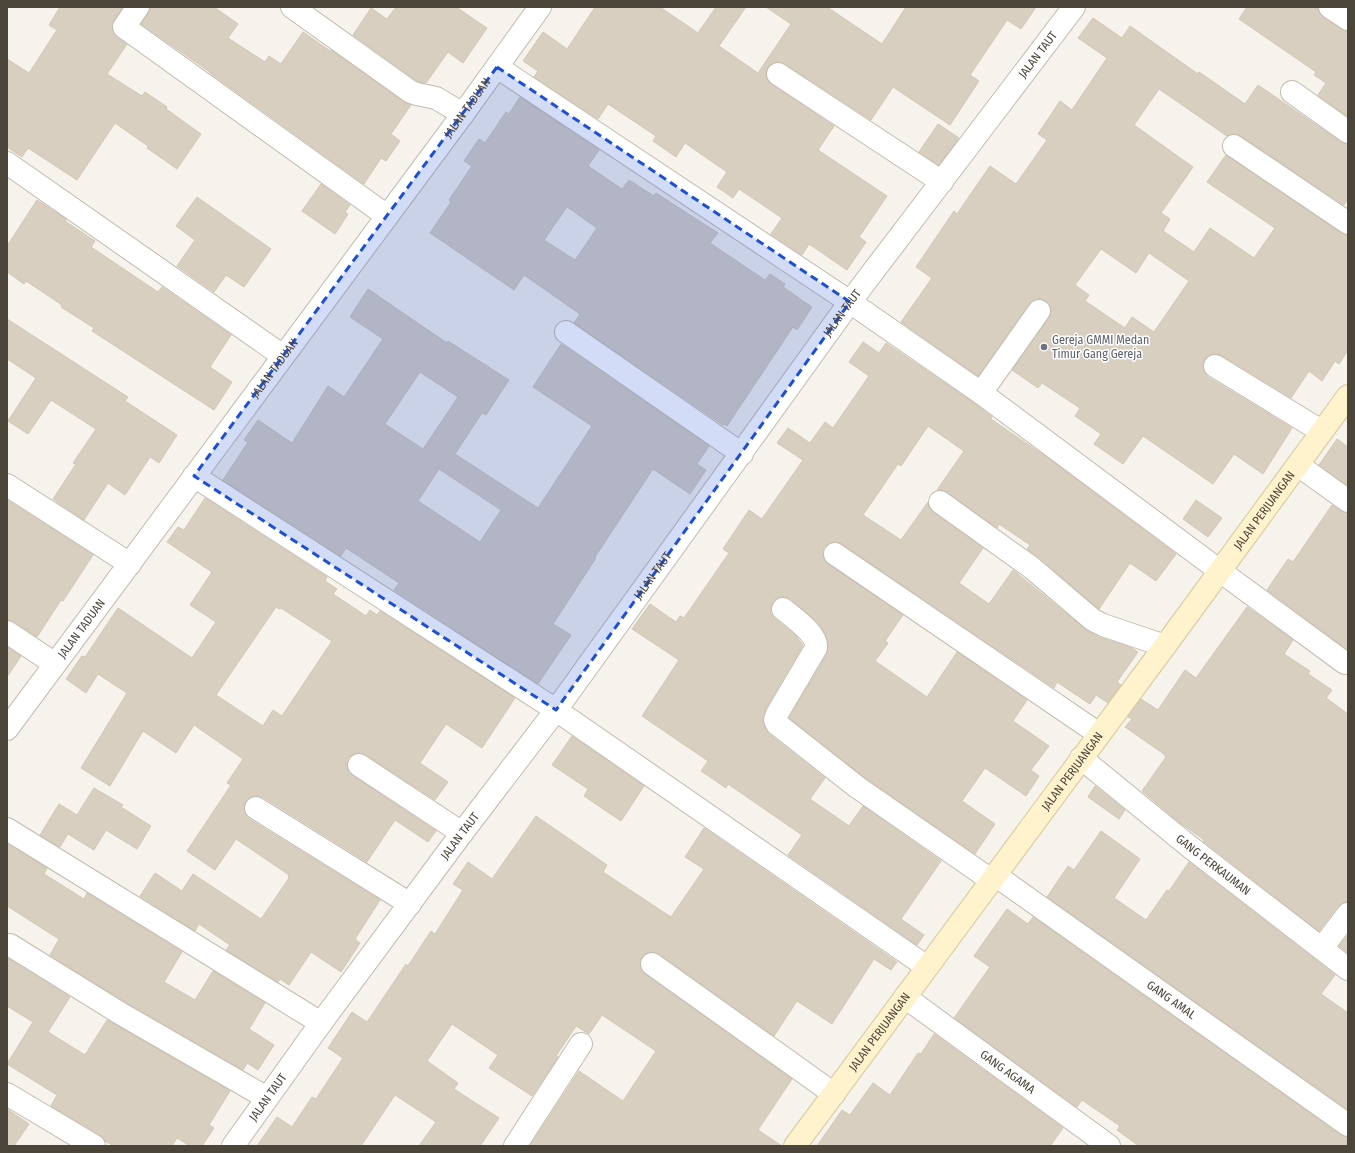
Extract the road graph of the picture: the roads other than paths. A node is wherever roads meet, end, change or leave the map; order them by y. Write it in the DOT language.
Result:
graph roads {
  1 [pos="138,7"];
  2 [pos="292,7"];
  3 [pos="540,7"];
  4 [pos="1074,7"];
  5 [pos="1330,7"];
  6 [pos="1348,19"];
  7 [pos="497,67"];
  8 [pos="778,74"];
  9 [pos="1292,92"];
  10 [pos="464,114"];
  11 [pos="1348,132"];
  12 [pos="1234,146"];
  13 [pos="7,164"];
  14 [pos="942,182"];
  15 [pos="387,216"];
  16 [pos="1348,223"];
  17 [pos="850,302"];
  18 [pos="1040,311"];
  19 [pos="566,332"];
  20 [pos="283,356"];
  21 [pos="1214,366"];
  22 [pos="982,393"];
  23 [pos="1348,396"];
  24 [pos="1321,431"];
  25 [pos="742,454"];
  26 [pos="1298,465"];
  27 [pos="194,476"];
  28 [pos="7,484"];
  29 [pos="1348,501"];
  30 [pos="940,502"];
  31 [pos="835,554"];
  32 [pos="130,564"];
  33 [pos="1220,571"];
  34 [pos="782,609"];
  35 [pos="7,632"];
  36 [pos="1165,646"];
  37 [pos="1345,663"];
  38 [pos="56,664"];
  39 [pos="556,710"];
  40 [pos="7,729"];
  41 [pos="1099,734"];
  42 [pos="1081,758"];
  43 [pos="360,765"];
  44 [pos="256,808"];
  45 [pos="7,829"];
  46 [pos="462,833"];
  47 [pos="993,877"];
  48 [pos="410,904"];
  49 [pos="1348,914"];
  50 [pos="10,944"];
  51 [pos="1322,948"];
  52 [pos="652,964"];
  53 [pos="927,967"];
  54 [pos="1348,969"];
  55 [pos="905,998"];
  56 [pos="321,1023"];
  57 [pos="581,1044"];
  58 [pos="7,1094"];
  59 [pos="834,1094"];
  60 [pos="267,1098"];
  61 [pos="1348,1125"];
  62 [pos="94,1146"];
  63 [pos="233,1146"];
  64 [pos="515,1146"];
  65 [pos="796,1146"];
  66 [pos="1109,1146"];
  1 -- 15 [label="street"];
  2 -- 10 [label="street"];
  3 -- 7 [label="street, JALAN TADUAN"];
  4 -- 14 [label="street, JALAN TAUT"];
  5 -- 6 [label="street"];
  7 -- 10 [label="street, JALAN TADUAN"];
  7 -- 17 [label="street"];
  8 -- 14 [label="street"];
  9 -- 11 [label="street"];
  10 -- 15 [label="street, JALAN TADUAN"];
  12 -- 16 [label="street"];
  13 -- 20 [label="street"];
  14 -- 17 [label="street, JALAN TAUT"];
  15 -- 20 [label="street, JALAN TADUAN"];
  17 -- 22 [label="street"];
  17 -- 25 [label="street, JALAN TAUT"];
  18 -- 22 [label="street"];
  19 -- 25 [label="street"];
  20 -- 27 [label="street, JALAN TADUAN"];
  21 -- 24 [label="street"];
  22 -- 33 [label="street"];
  23 -- 24 [label="street, JALAN PERJUANGAN"];
  24 -- 26 [label="street, JALAN PERJUANGAN"];
  25 -- 39 [label="street, JALAN TAUT"];
  26 -- 29 [label="street"];
  26 -- 33 [label="street, JALAN PERJUANGAN"];
  27 -- 32 [label="street, JALAN TADUAN"];
  27 -- 39 [label="street"];
  28 -- 32 [label="street"];
  30 -- 36 [label="street"];
  31 -- 41 [label="street"];
  32 -- 38 [label="street, JALAN TADUAN"];
  33 -- 36 [label="street, JALAN PERJUANGAN"];
  33 -- 37 [label="street"];
  34 -- 47 [label="street, GANG AMAL"];
  35 -- 38 [label="street"];
  36 -- 41 [label="street, JALAN PERJUANGAN"];
  38 -- 40 [label="street, JALAN TADUAN"];
  39 -- 46 [label="street, JALAN TAUT"];
  39 -- 53 [label="street"];
  41 -- 42 [label="street, JALAN PERJUANGAN"];
  42 -- 47 [label="street, JALAN PERJUANGAN"];
  42 -- 51 [label="street, GANG PERKAUMAN"];
  43 -- 46 [label="street"];
  44 -- 48 [label="street"];
  45 -- 56 [label="street"];
  46 -- 48 [label="street, JALAN TAUT"];
  47 -- 53 [label="street, JALAN PERJUANGAN"];
  47 -- 61 [label="street, GANG AMAL"];
  48 -- 56 [label="street, JALAN TAUT"];
  49 -- 51 [label="street"];
  50 -- 60 [label="street"];
  51 -- 54 [label="street, GANG PERKAUMAN"];
  52 -- 59 [label="street"];
  53 -- 55 [label="street, JALAN PERJUANGAN"];
  55 -- 59 [label="street, JALAN PERJUANGAN"];
  55 -- 66 [label="street, GANG AGAMA"];
  56 -- 60 [label="street, JALAN TAUT"];
  57 -- 64 [label="street"];
  58 -- 62 [label="street"];
  59 -- 65 [label="street, JALAN PERJUANGAN"];
  60 -- 63 [label="street, JALAN TAUT"];
}
